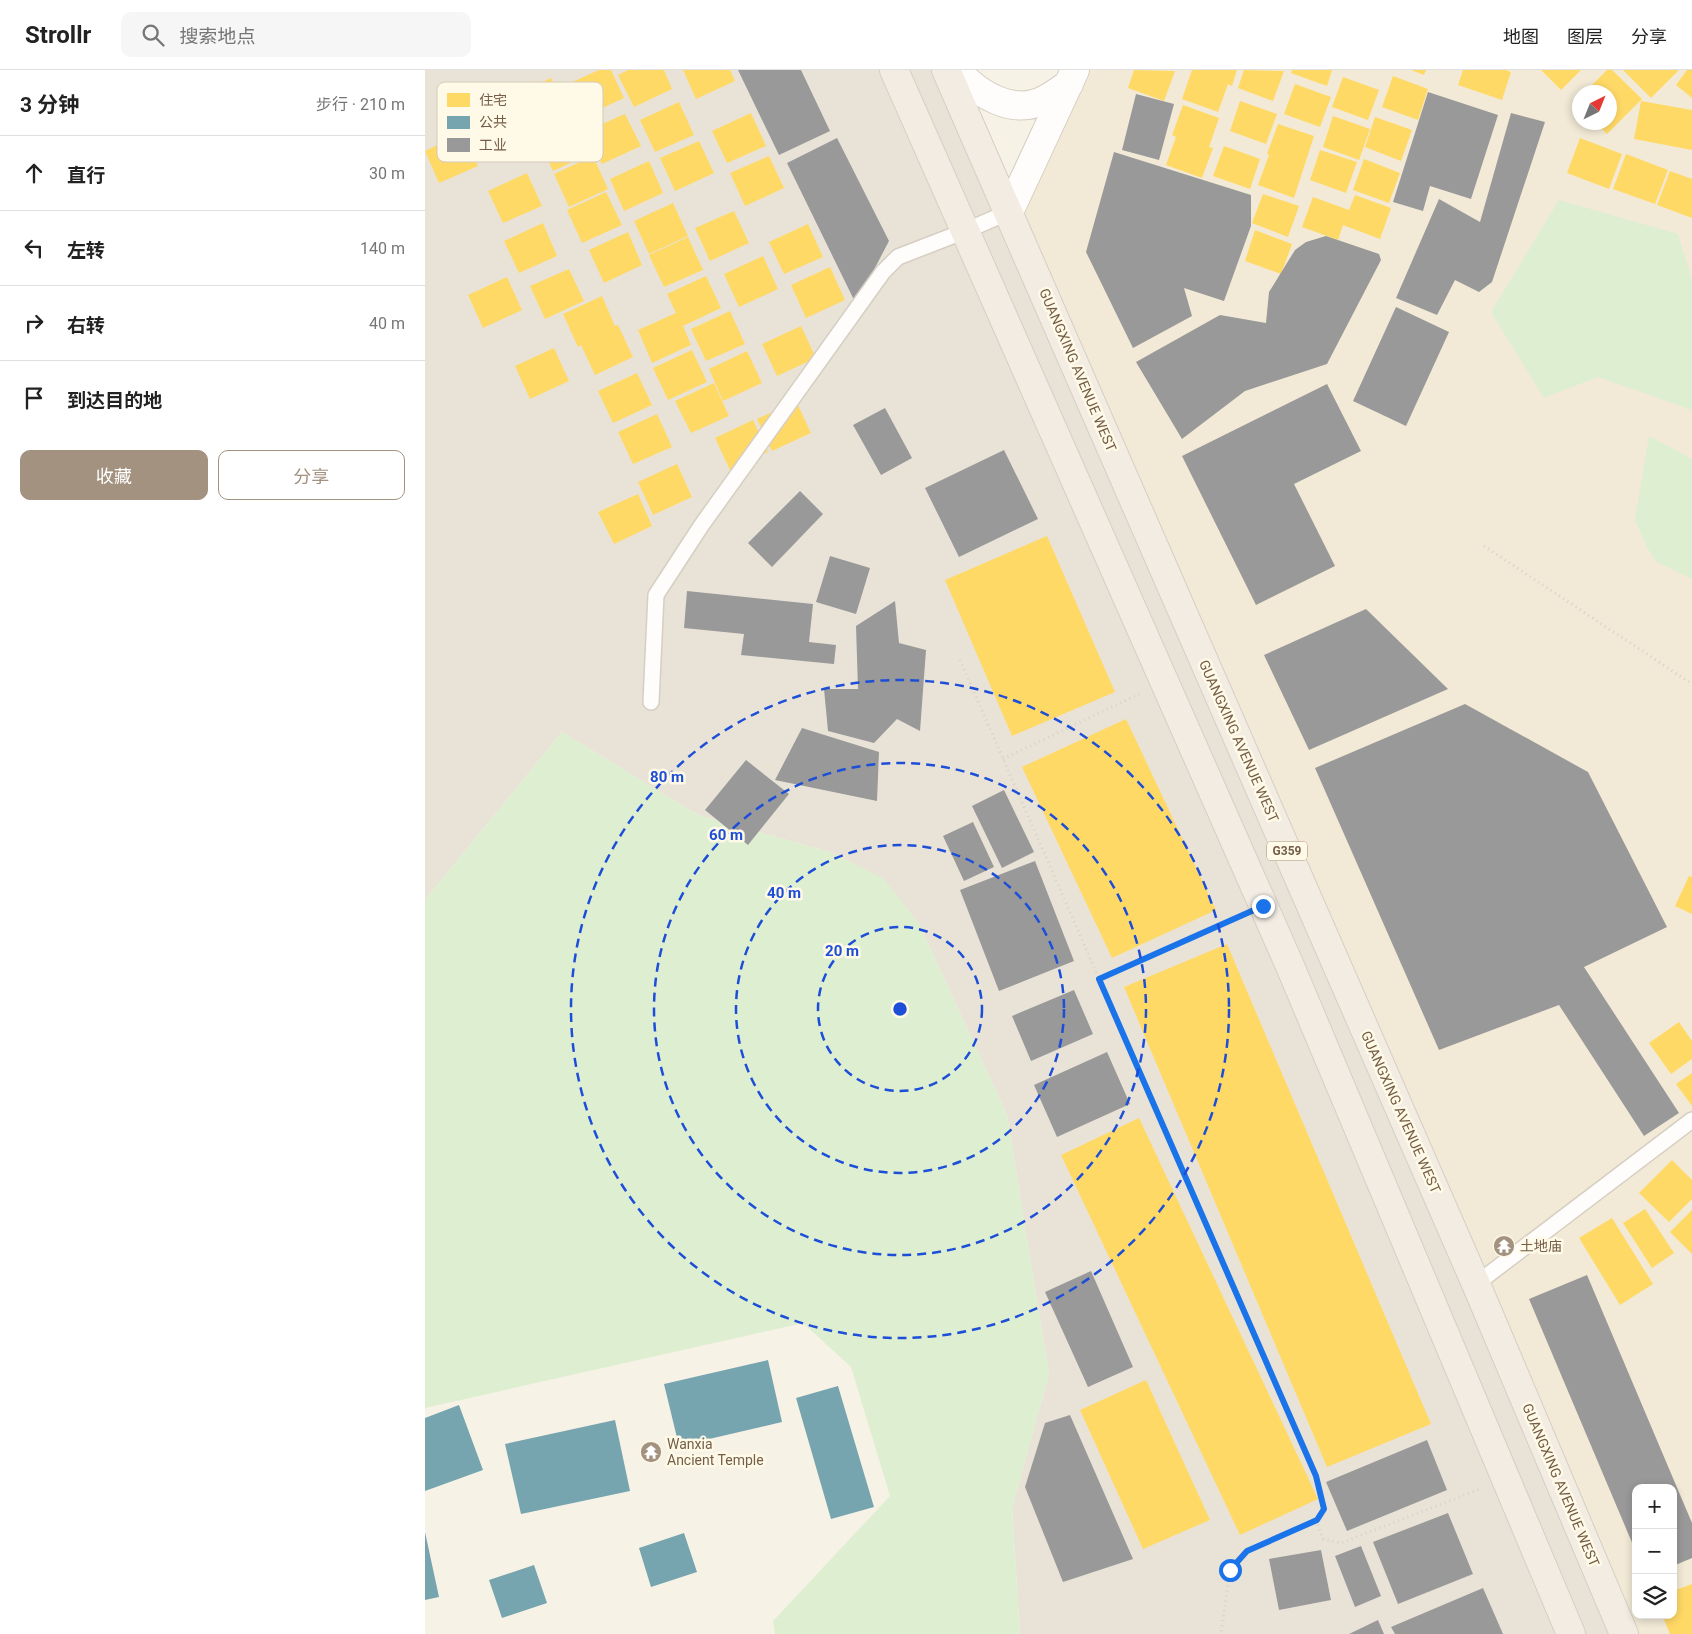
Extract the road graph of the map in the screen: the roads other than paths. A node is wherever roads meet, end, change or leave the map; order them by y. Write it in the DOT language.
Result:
graph roads {
  1 [pos="894,70"];
  2 [pos="946,70"];
  3 [pos="956,70"];
  4 [pos="1072,77"];
  5 [pos="1009,212"];
  6 [pos="965,231"];
  7 [pos="651,702"];
  8 [pos="1692,1120"];
  9 [pos="1476,1284"];
  10 [pos="1571,1634"];
  11 [pos="1623,1634"];
  1 -- 6 [label="highway"];
  2 -- 5 [label="highway, GUANGXING AVENUE WEST / G359"];
  3 -- 4 [label="street"];
  4 -- 5 [label="street"];
  5 -- 6 [label="lane"];
  5 -- 9 [label="highway, GUANGXING AVENUE WEST / G359"];
  6 -- 7 [label="lane"];
  6 -- 10 [label="highway"];
  8 -- 9 [label="lane"];
  9 -- 11 [label="highway, GUANGXING AVENUE WEST / G359"];
}
